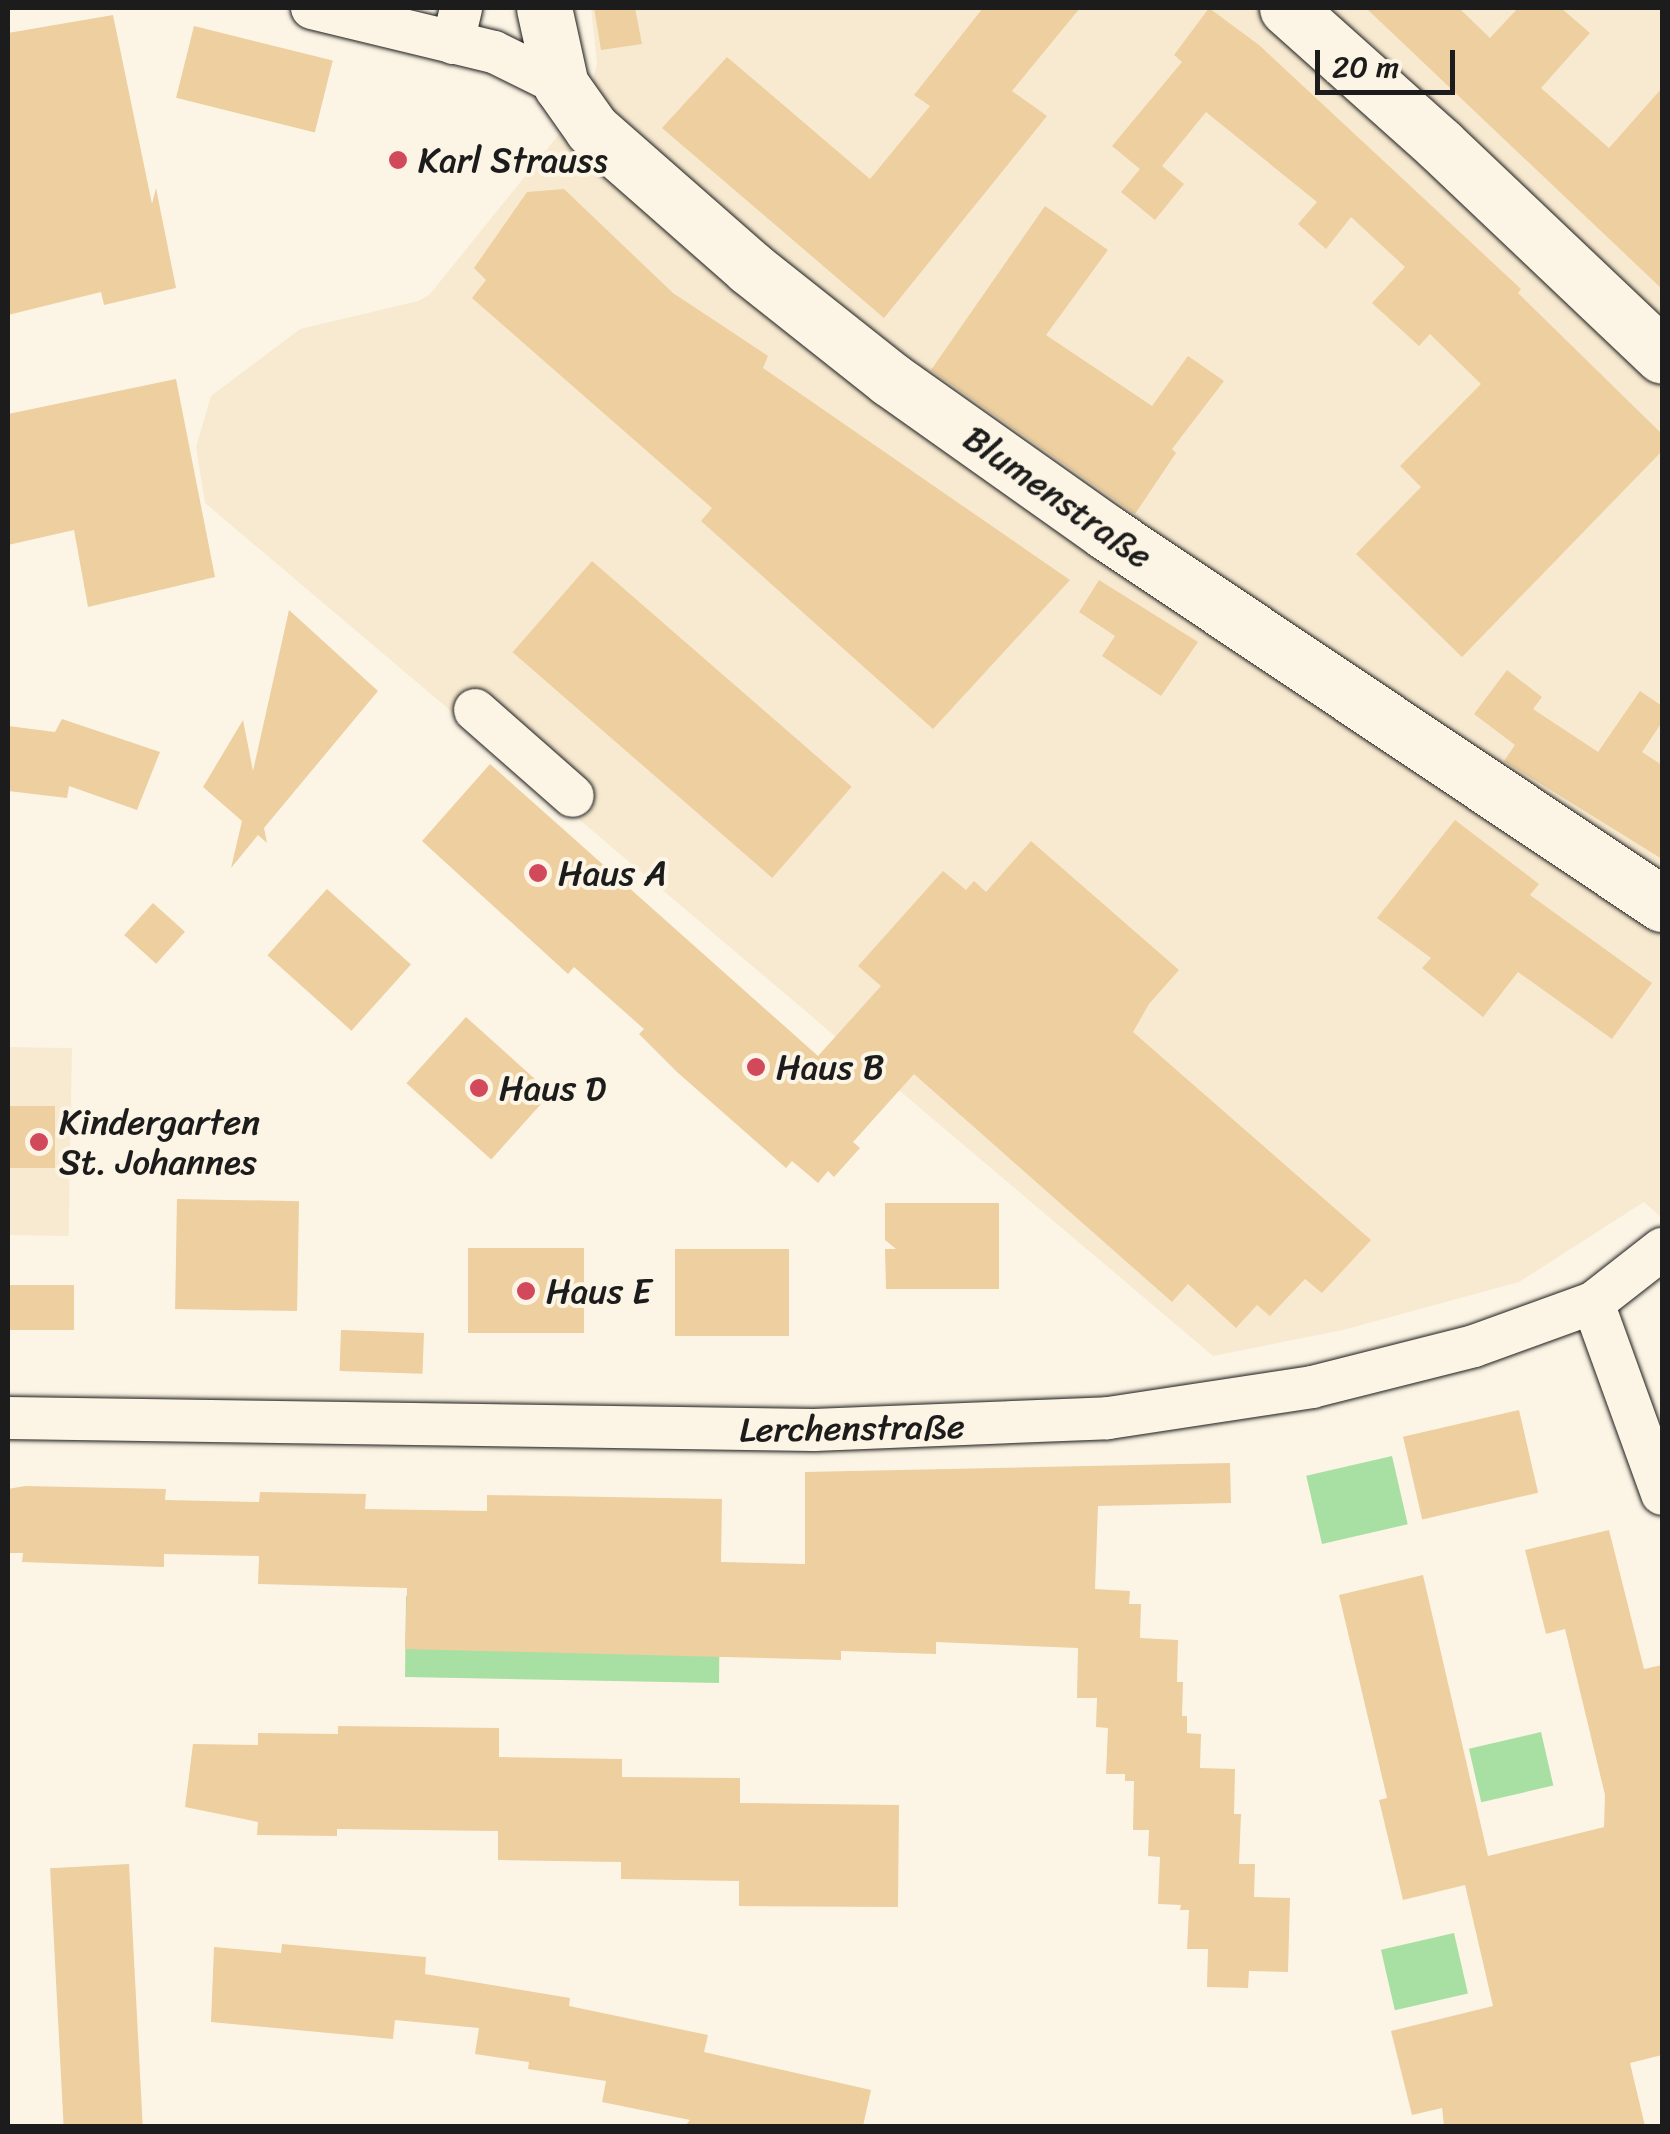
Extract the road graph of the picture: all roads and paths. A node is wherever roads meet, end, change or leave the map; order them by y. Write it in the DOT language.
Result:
graph roads {
  1 [pos="312,8"];
  2 [pos="544,8"];
  3 [pos="1287,8"];
  4 [pos="457,25"];
  5 [pos="561,85"];
  6 [pos="1662,356"];
  7 [pos="475,710"];
  8 [pos="573,796"];
  9 [pos="1662,904"];
  10 [pos="1662,1249"];
  11 [pos="1594,1303"];
  12 [pos="8,1418"];
  13 [pos="1662,1494"];
  1 -- 4 [label="street"];
  2 -- 5 [label="street, Blumenstraße"];
  3 -- 6 [label="street"];
  4 -- 5 [label="street"];
  5 -- 9 [label="street, Blumenstraße"];
  7 -- 8 [label="street"];
  10 -- 11 [label="street, Lerchenstraße"];
  11 -- 12 [label="street, Lerchenstraße"];
  11 -- 13 [label="street"];
}
